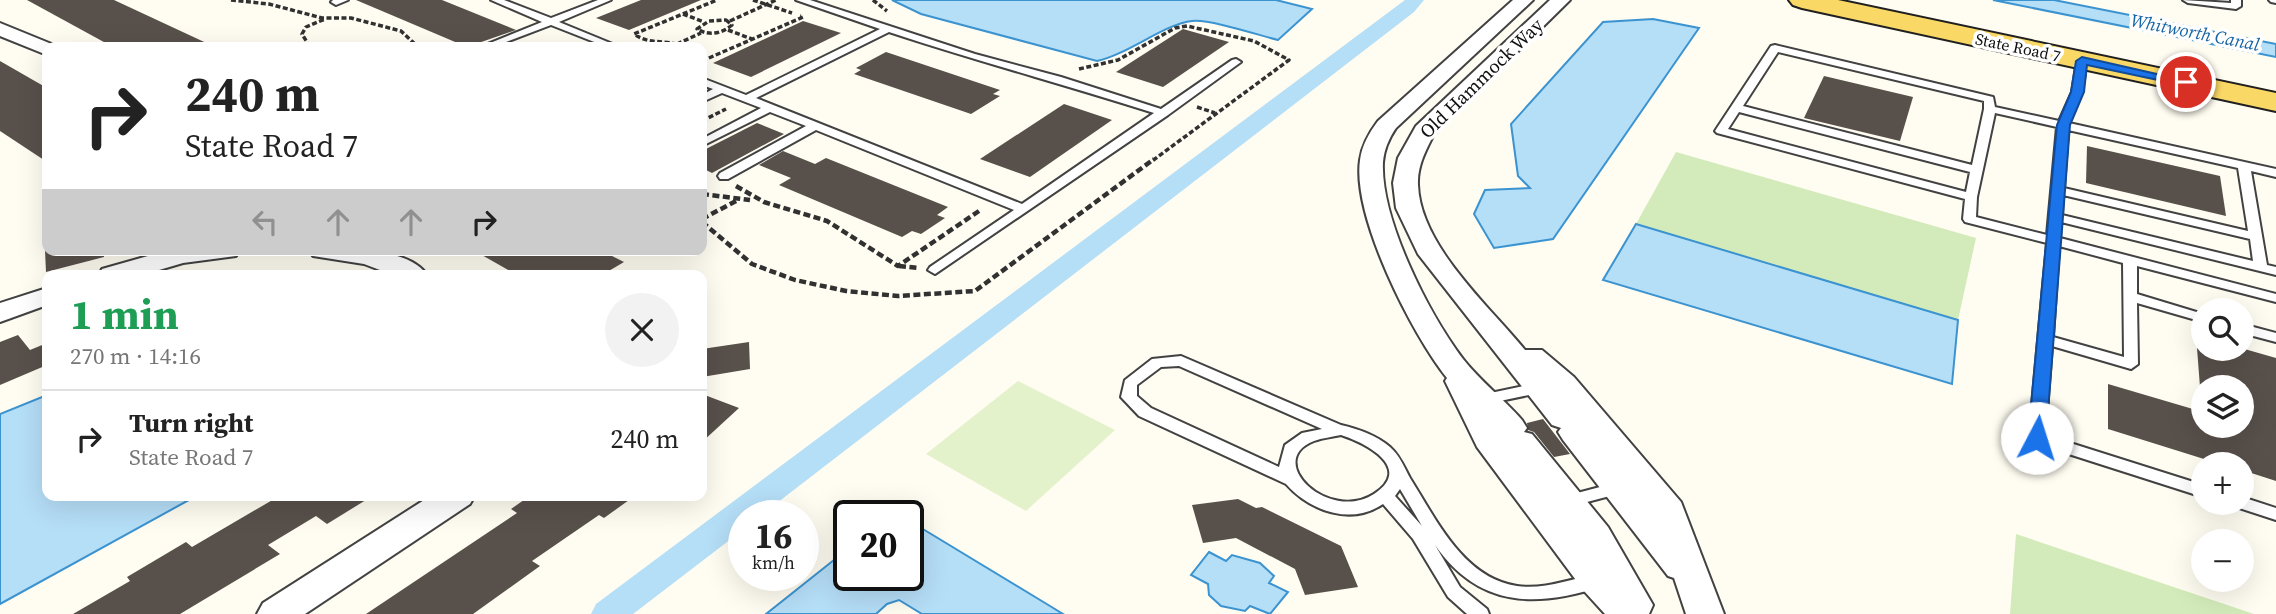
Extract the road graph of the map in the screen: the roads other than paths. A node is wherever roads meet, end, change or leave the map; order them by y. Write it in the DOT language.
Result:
graph roads {
  1 [pos="496,0"];
  2 [pos="606,0"];
  3 [pos="801,0"];
  4 [pos="1524,0"];
  5 [pos="1561,0"];
  6 [pos="1802,0"];
  7 [pos="1895,0"];
  8 [pos="2188,0"];
  9 [pos="2236,0"];
  10 [pos="550,22"];
  11 [pos="0,29"];
  12 [pos="888,29"];
  13 [pos="498,42"];
  14 [pos="602,42"];
  15 [pos="41,45"];
  16 [pos="0,51"];
  17 [pos="2082,61"];
  18 [pos="1236,62"];
  19 [pos="2276,79"];
  20 [pos="2186,82"];
  21 [pos="707,83"];
  22 [pos="722,89"];
  23 [pos="2276,93"];
  24 [pos="707,96"];
  25 [pos="746,99"];
  26 [pos="2276,102"];
  27 [pos="769,108"];
  28 [pos="1736,108"];
  29 [pos="1990,109"];
  30 [pos="1164,113"];
  31 [pos="2063,125"];
  32 [pos="815,126"];
  33 [pos="707,140"];
  34 [pos="2244,166"];
  35 [pos="1977,170"];
  36 [pos="2276,173"];
  37 [pos="724,176"];
  38 [pos="2058,190"];
  39 [pos="1971,197"];
  40 [pos="1024,209"];
  41 [pos="2056,217"];
  42 [pos="2256,237"];
  43 [pos="2054,240"];
  44 [pos="172,256"];
  45 [pos="361,256"];
  46 [pos="2130,260"];
  47 [pos="2261,268"];
  48 [pos="128,270"];
  49 [pos="406,270"];
  50 [pos="935,270"];
  51 [pos="2276,271"];
  52 [pos="2131,297"];
  53 [pos="42,298"];
  54 [pos="2276,298"];
  55 [pos="0,313"];
  56 [pos="2191,314"];
  57 [pos="2254,332"];
  58 [pos="2276,338"];
  59 [pos="2045,339"];
  60 [pos="1551,386"];
  61 [pos="1477,400"];
  62 [pos="1339,430"];
  63 [pos="1396,469"];
  64 [pos="1291,479"];
  65 [pos="1632,486"];
  66 [pos="2191,487"];
  67 [pos="1386,496"];
  68 [pos="449,501"];
  69 [pos="1555,504"];
  70 [pos="2254,507"];
  71 [pos="2276,514"];
  72 [pos="1608,578"];
  73 [pos="276,614"];
  74 [pos="1480,614"];
  75 [pos="1628,614"];
  76 [pos="1640,614"];
  77 [pos="1705,614"];
  1 -- 10 [label="lane"];
  2 -- 10 [label="lane"];
  3 -- 12 [label="lane"];
  4 -- 61 [label="street, Old Hammock Way"];
  5 -- 60 [label="street, Old Hammock Way"];
  6 -- 17 [label="main road, State Road 7"];
  7 -- 19 [label="main road, State Road 7"];
  8 -- 9 [label="lane"];
  10 -- 13 [label="lane"];
  10 -- 14 [label="lane"];
  11 -- 15 [label="street"];
  12 -- 25 [label="lane"];
  12 -- 30 [label="lane"];
  15 -- 16 [label="street"];
  17 -- 20 [label="main road, State Road 7"];
  17 -- 31 [label="lane"];
  18 -- 30 [label="lane"];
  20 -- 23 [label="main road"];
  20 -- 26 [label="main road, State Road 7"];
  21 -- 22 [label="lane"];
  22 -- 24 [label="lane"];
  22 -- 25 [label="lane"];
  25 -- 27 [label="lane"];
  27 -- 32 [label="lane"];
  27 -- 33 [label="lane"];
  28 -- 29 [label="lane"];
  28 -- 35 [label="lane"];
  28 -- 39 [label="lane"];
  29 -- 31 [label="lane"];
  29 -- 35 [label="lane"];
  30 -- 40 [label="lane"];
  31 -- 34 [label="lane"];
  31 -- 38 [label="lane"];
  32 -- 37 [label="lane"];
  32 -- 40 [label="lane"];
  34 -- 36 [label="lane"];
  34 -- 42 [label="lane"];
  35 -- 39 [label="lane"];
  38 -- 41 [label="lane"];
  38 -- 42 [label="lane"];
  39 -- 43 [label="lane"];
  40 -- 50 [label="lane"];
  41 -- 43 [label="lane"];
  41 -- 47 [label="lane"];
  42 -- 47 [label="lane"];
  43 -- 46 [label="lane"];
  43 -- 59 [label="lane"];
  44 -- 48 [label="street"];
  45 -- 49 [label="street"];
  46 -- 52 [label="lane"];
  46 -- 54 [label="lane"];
  47 -- 51 [label="lane"];
  52 -- 56 [label="lane"];
  52 -- 59 [label="lane"];
  53 -- 55 [label="street"];
  57 -- 58 [label="lane"];
  59 -- 66 [label="lane"];
  60 -- 61 [label="lane"];
  60 -- 65 [label="street, Old Hammock Way"];
  60 -- 65 [label="street, Old Hammock Way"];
  61 -- 69 [label="street, Old Hammock Way"];
  61 -- 69 [label="street, Old Hammock Way"];
  62 -- 63 [label="lane"];
  62 -- 64 [label="lane"];
  62 -- 64 [label="lane"];
  63 -- 67 [label="lane"];
  63 -- 72 [label="lane"];
  64 -- 67 [label="lane"];
  65 -- 69 [label="lane"];
  65 -- 77 [label="street, Old Hammock Way"];
  67 -- 74 [label="lane"];
  68 -- 73 [label="street"];
  69 -- 72 [label="street, Old Hammock Way"];
  70 -- 71 [label="lane"];
  72 -- 75 [label="street, Old Hammock Way"];
  72 -- 76 [label="street, Old Hammock Way"];
}
